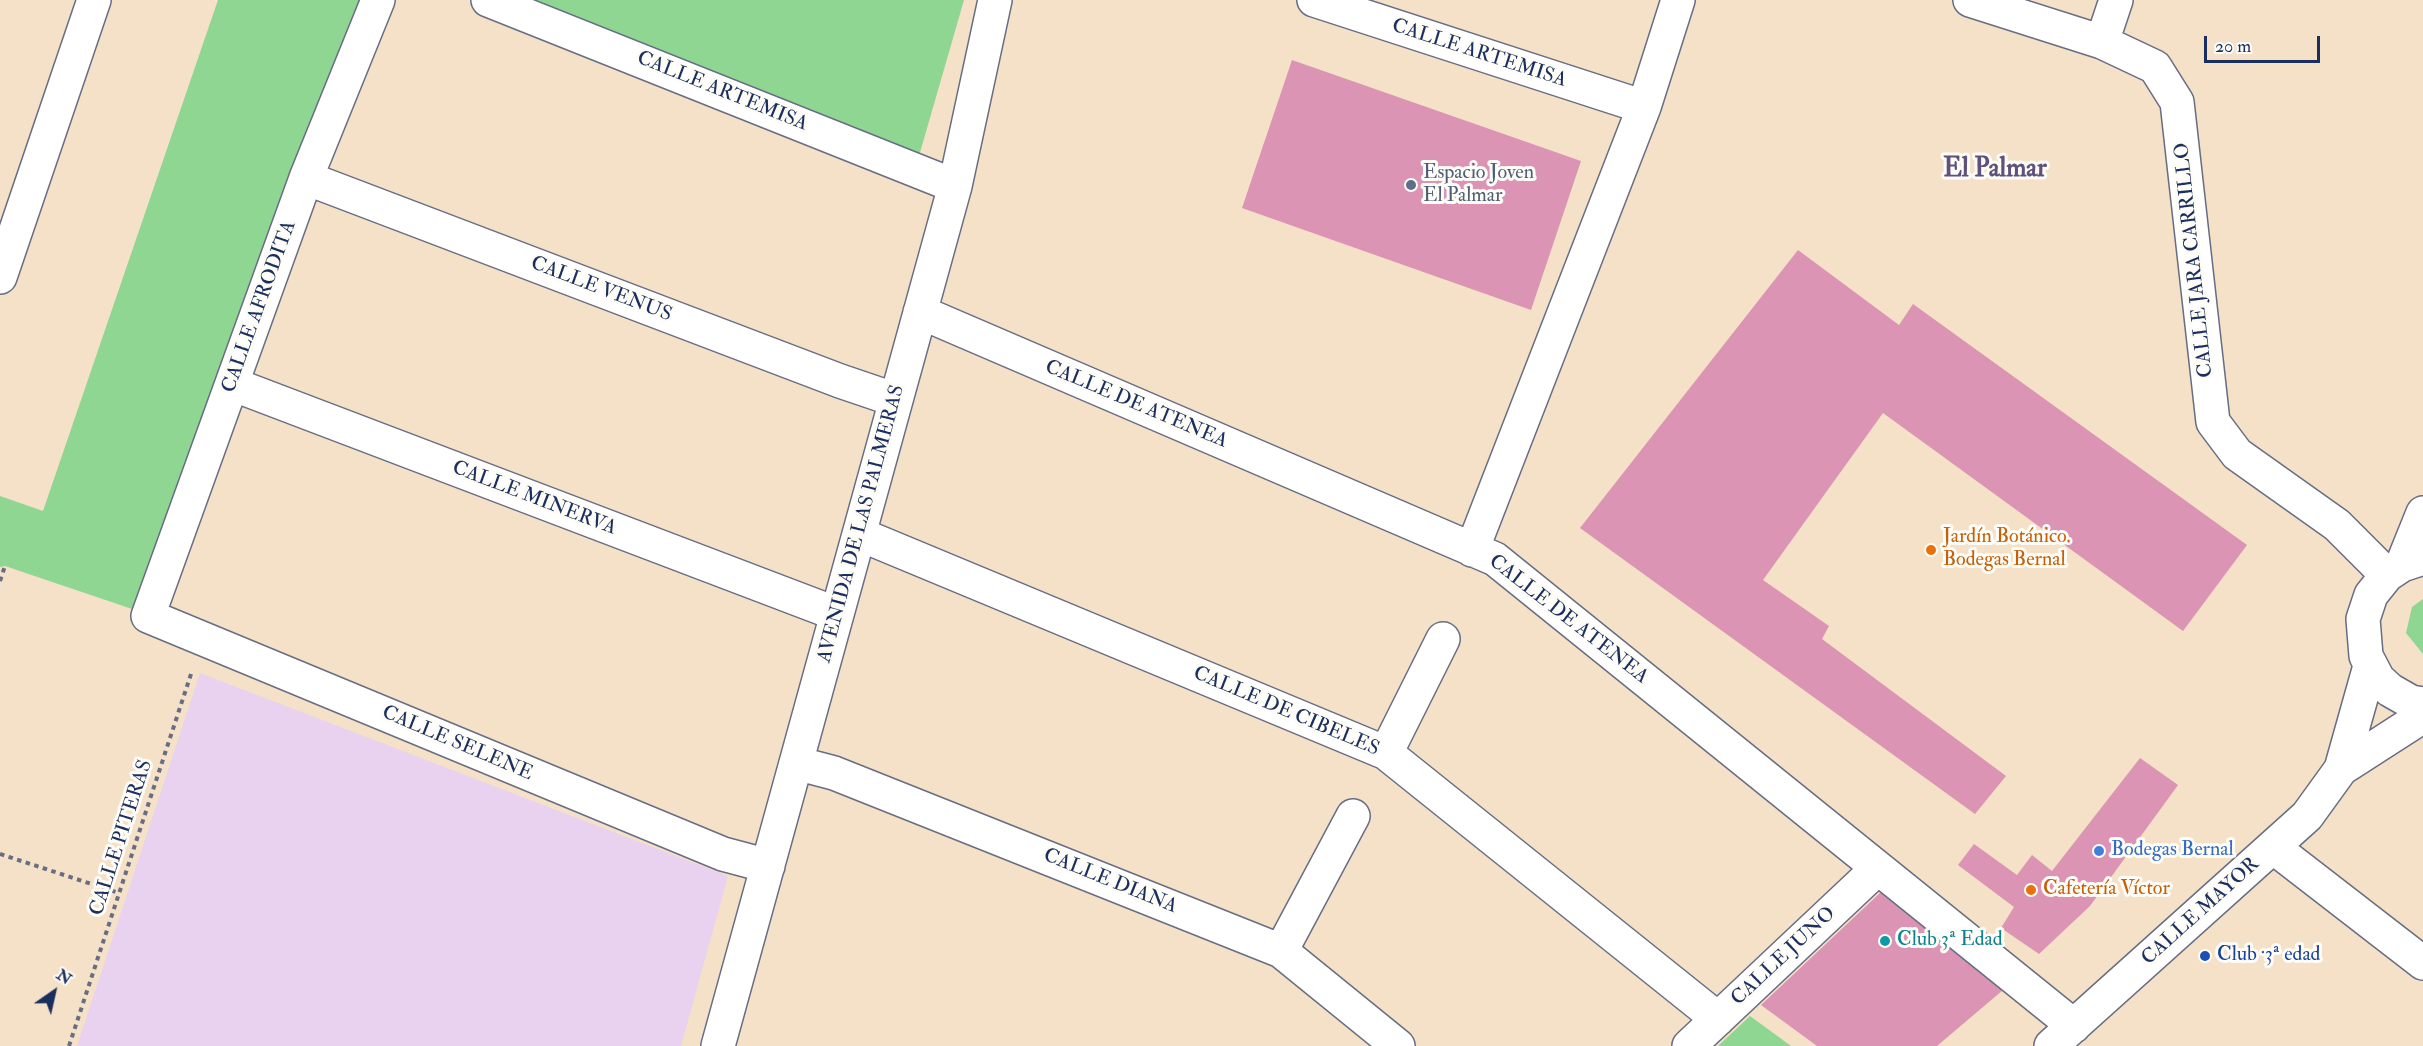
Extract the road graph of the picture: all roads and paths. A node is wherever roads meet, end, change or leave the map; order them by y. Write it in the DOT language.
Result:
graph roads {
  1 [pos="94,0"];
  2 [pos="378,0"];
  3 [pos="488,0"];
  4 [pos="995,0"];
  5 [pos="1314,0"];
  6 [pos="1678,0"];
  7 [pos="1970,0"];
  8 [pos="2116,0"];
  9 [pos="2103,42"];
  10 [pos="1644,107"];
  11 [pos="306,178"];
  12 [pos="955,186"];
  13 [pos="0,277"];
  14 [pos="920,312"];
  15 [pos="232,384"];
  16 [pos="896,400"];
  17 [pos="2423,513"];
  18 [pos="859,534"];
  19 [pos="1472,550"];
  20 [pos="5,566"];
  21 [pos="2404,566"];
  22 [pos="0,581"];
  23 [pos="837,614"];
  24 [pos="148,616"];
  25 [pos="203,639"];
  26 [pos="1443,639"];
  27 [pos="2370,666"];
  28 [pos="2423,704"];
  29 [pos="2423,716"];
  30 [pos="1386,753"];
  31 [pos="796,763"];
  32 [pos="2342,769"];
  33 [pos="1353,816"];
  34 [pos="2273,847"];
  35 [pos="0,854"];
  36 [pos="768,866"];
  37 [pos="1878,868"];
  38 [pos="119,893"];
  39 [pos="1281,951"];
  40 [pos="2423,963"];
  41 [pos="1718,1018"];
  42 [pos="2063,1036"];
  43 [pos="69,1046"];
  44 [pos="718,1046"];
  45 [pos="1398,1046"];
  46 [pos="1689,1046"];
  1 -- 13 [label="street"];
  2 -- 11 [label="street, CALLE AFRODITA"];
  3 -- 12 [label="street, CALLE ARTEMISA"];
  4 -- 12 [label="street, AVENIDA DE LAS PALMERAS"];
  5 -- 10 [label="street, CALLE ARTEMISA"];
  6 -- 10 [label="street"];
  7 -- 9 [label="street, CALLE JARA CARRILLO"];
  8 -- 9 [label="street"];
  9 -- 21 [label="street, CALLE JARA CARRILLO"];
  10 -- 19 [label="street"];
  11 -- 15 [label="street, CALLE AFRODITA"];
  11 -- 16 [label="street, CALLE VENUS"];
  12 -- 14 [label="street, AVENIDA DE LAS PALMERAS"];
  14 -- 16 [label="street, AVENIDA DE LAS PALMERAS"];
  14 -- 19 [label="street, CALLE DE ATENEA"];
  15 -- 23 [label="street, CALLE MINERVA"];
  15 -- 24 [label="street, CALLE AFRODITA"];
  16 -- 18 [label="street, AVENIDA DE LAS PALMERAS"];
  17 -- 21 [label="street"];
  18 -- 23 [label="street, AVENIDA DE LAS PALMERAS"];
  18 -- 30 [label="street, CALLE DE CIBELES"];
  19 -- 37 [label="street, CALLE DE ATENEA"];
  20 -- 22 [label="path"];
  21 -- 27 [label="street"];
  23 -- 31 [label="street, AVENIDA DE LAS PALMERAS"];
  24 -- 25 [label="street, CALLE SELENE"];
  25 -- 36 [label="street, CALLE SELENE"];
  25 -- 38 [label="path, CALLE PITERAS"];
  26 -- 30 [label="street"];
  27 -- 28 [label="street"];
  27 -- 32 [label="street, CALLE MAYOR"];
  29 -- 32 [label="street, CALLE MAYOR"];
  30 -- 41 [label="street, CALLE DE CIBELES"];
  31 -- 36 [label="street, AVENIDA DE LAS PALMERAS"];
  31 -- 39 [label="street, CALLE DIANA"];
  32 -- 34 [label="street, CALLE MAYOR"];
  33 -- 39 [label="street"];
  34 -- 40 [label="street"];
  34 -- 42 [label="street, CALLE MAYOR"];
  35 -- 38 [label="path"];
  36 -- 44 [label="street, AVENIDA DE LAS PALMERAS"];
  37 -- 41 [label="street, CALLE JUNO"];
  37 -- 42 [label="street, CALLE DE ATENEA"];
  38 -- 43 [label="path, CALLE PITERAS"];
  39 -- 45 [label="street, CALLE DIANA"];
  41 -- 46 [label="street, CALLE JUNO"];
}
